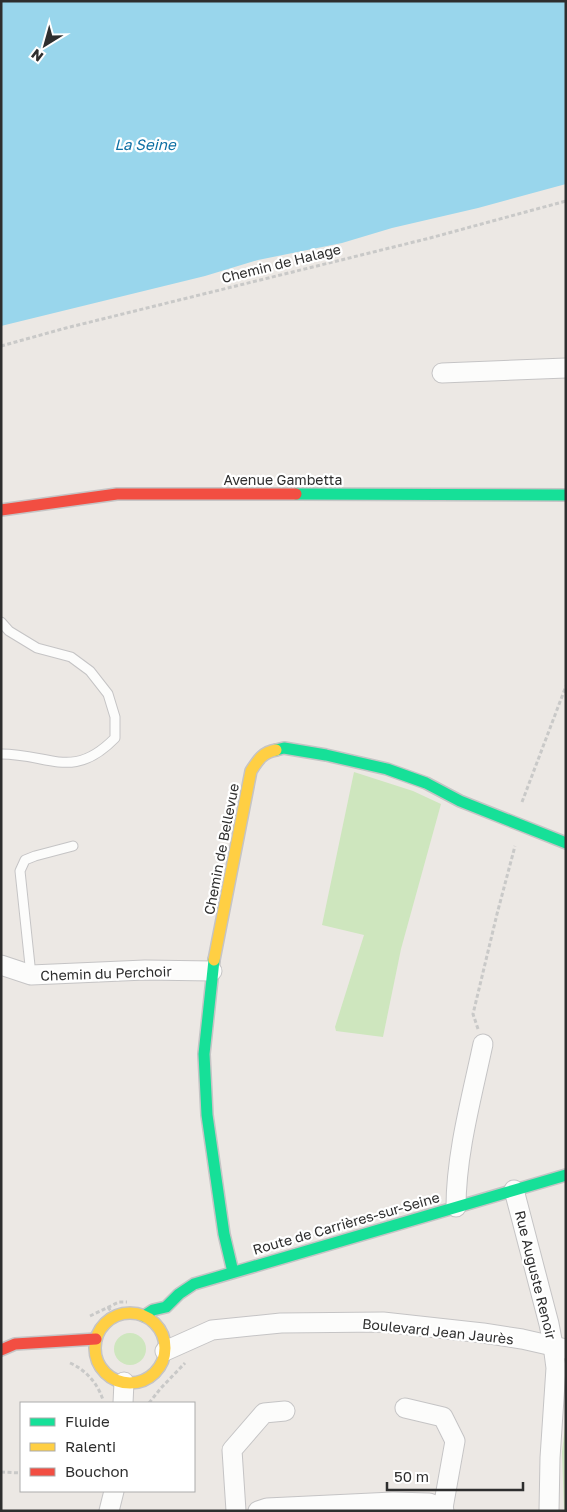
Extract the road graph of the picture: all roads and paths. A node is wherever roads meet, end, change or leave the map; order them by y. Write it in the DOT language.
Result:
graph roads {
  1 [pos="566,200"];
  2 [pos="1,346"];
  3 [pos="566,368"];
  4 [pos="442,374"];
  5 [pos="566,496"];
  6 [pos="1,510"];
  7 [pos="1,622"];
  8 [pos="566,686"];
  9 [pos="1,754"];
  10 [pos="517,825"];
  11 [pos="566,843"];
  12 [pos="73,846"];
  13 [pos="1,965"];
  14 [pos="212,971"];
  15 [pos="31,975"];
  16 [pos="483,1044"];
  17 [pos="566,1175"];
  18 [pos="514,1190"];
  19 [pos="456,1207"];
  20 [pos="233,1272"];
  21 [pos="129,1302"];
  22 [pos="108,1307"];
  23 [pos="89,1316"];
  24 [pos="144,1316"];
  25 [pos="115,1317"];
  26 [pos="96,1339"];
  27 [pos="189,1341"];
  28 [pos="560,1347"];
  29 [pos="1,1350"];
  30 [pos="165,1351"];
  31 [pos="63,1362"];
  32 [pos="124,1382"];
  33 [pos="103,1402"];
  34 [pos="122,1402"];
  35 [pos="150,1402"];
  36 [pos="406,1408"];
  37 [pos="285,1411"];
  38 [pos="1,1472"];
  39 [pos="20,1473"];
  40 [pos="114,1492"];
  41 [pos="444,1509"];
  42 [pos="109,1511"];
  43 [pos="236,1511"];
  44 [pos="258,1511"];
  45 [pos="549,1511"];
  1 -- 2 [label="path, Chemin de Halage"];
  3 -- 4 [label="street"];
  5 -- 6 [label="street, Avenue Gambetta"];
  7 -- 9 [label="lane"];
  8 -- 10 [label="path"];
  10 -- 11 [label="street, Chemin de Bellevue"];
  10 -- 14 [label="street, Chemin de Bellevue"];
  10 -- 16 [label="path"];
  12 -- 15 [label="lane"];
  13 -- 15 [label="street, Chemin du Perchoir"];
  14 -- 15 [label="street, Chemin du Perchoir"];
  14 -- 20 [label="street, Chemin de Bellevue"];
  16 -- 19 [label="street"];
  17 -- 18 [label="street, Route de Carrières-sur-Seine"];
  18 -- 19 [label="street, Route de Carrières-sur-Seine"];
  18 -- 28 [label="street, Rue Auguste Renoir"];
  19 -- 20 [label="street, Route de Carrières-sur-Seine"];
  20 -- 24 [label="street, Route de Carrières-sur-Seine"];
  21 -- 22 [label="path"];
  22 -- 23 [label="path"];
  22 -- 25 [label="path"];
  24 -- 25 [label="street"];
  24 -- 30 [label="street"];
  25 -- 26 [label="street"];
  26 -- 29 [label="street"];
  26 -- 32 [label="street"];
  27 -- 28 [label="street, Boulevard Jean Jaurès"];
  27 -- 30 [label="street, Boulevard Jean Jaurès"];
  27 -- 35 [label="path"];
  28 -- 45 [label="street, Rue Auguste Renoir"];
  30 -- 32 [label="street"];
  31 -- 33 [label="path"];
  32 -- 34 [label="street"];
  36 -- 41 [label="street"];
  37 -- 43 [label="street"];
  38 -- 39 [label="path"];
  40 -- 42 [label="street"];
  41 -- 44 [label="street"];
}
